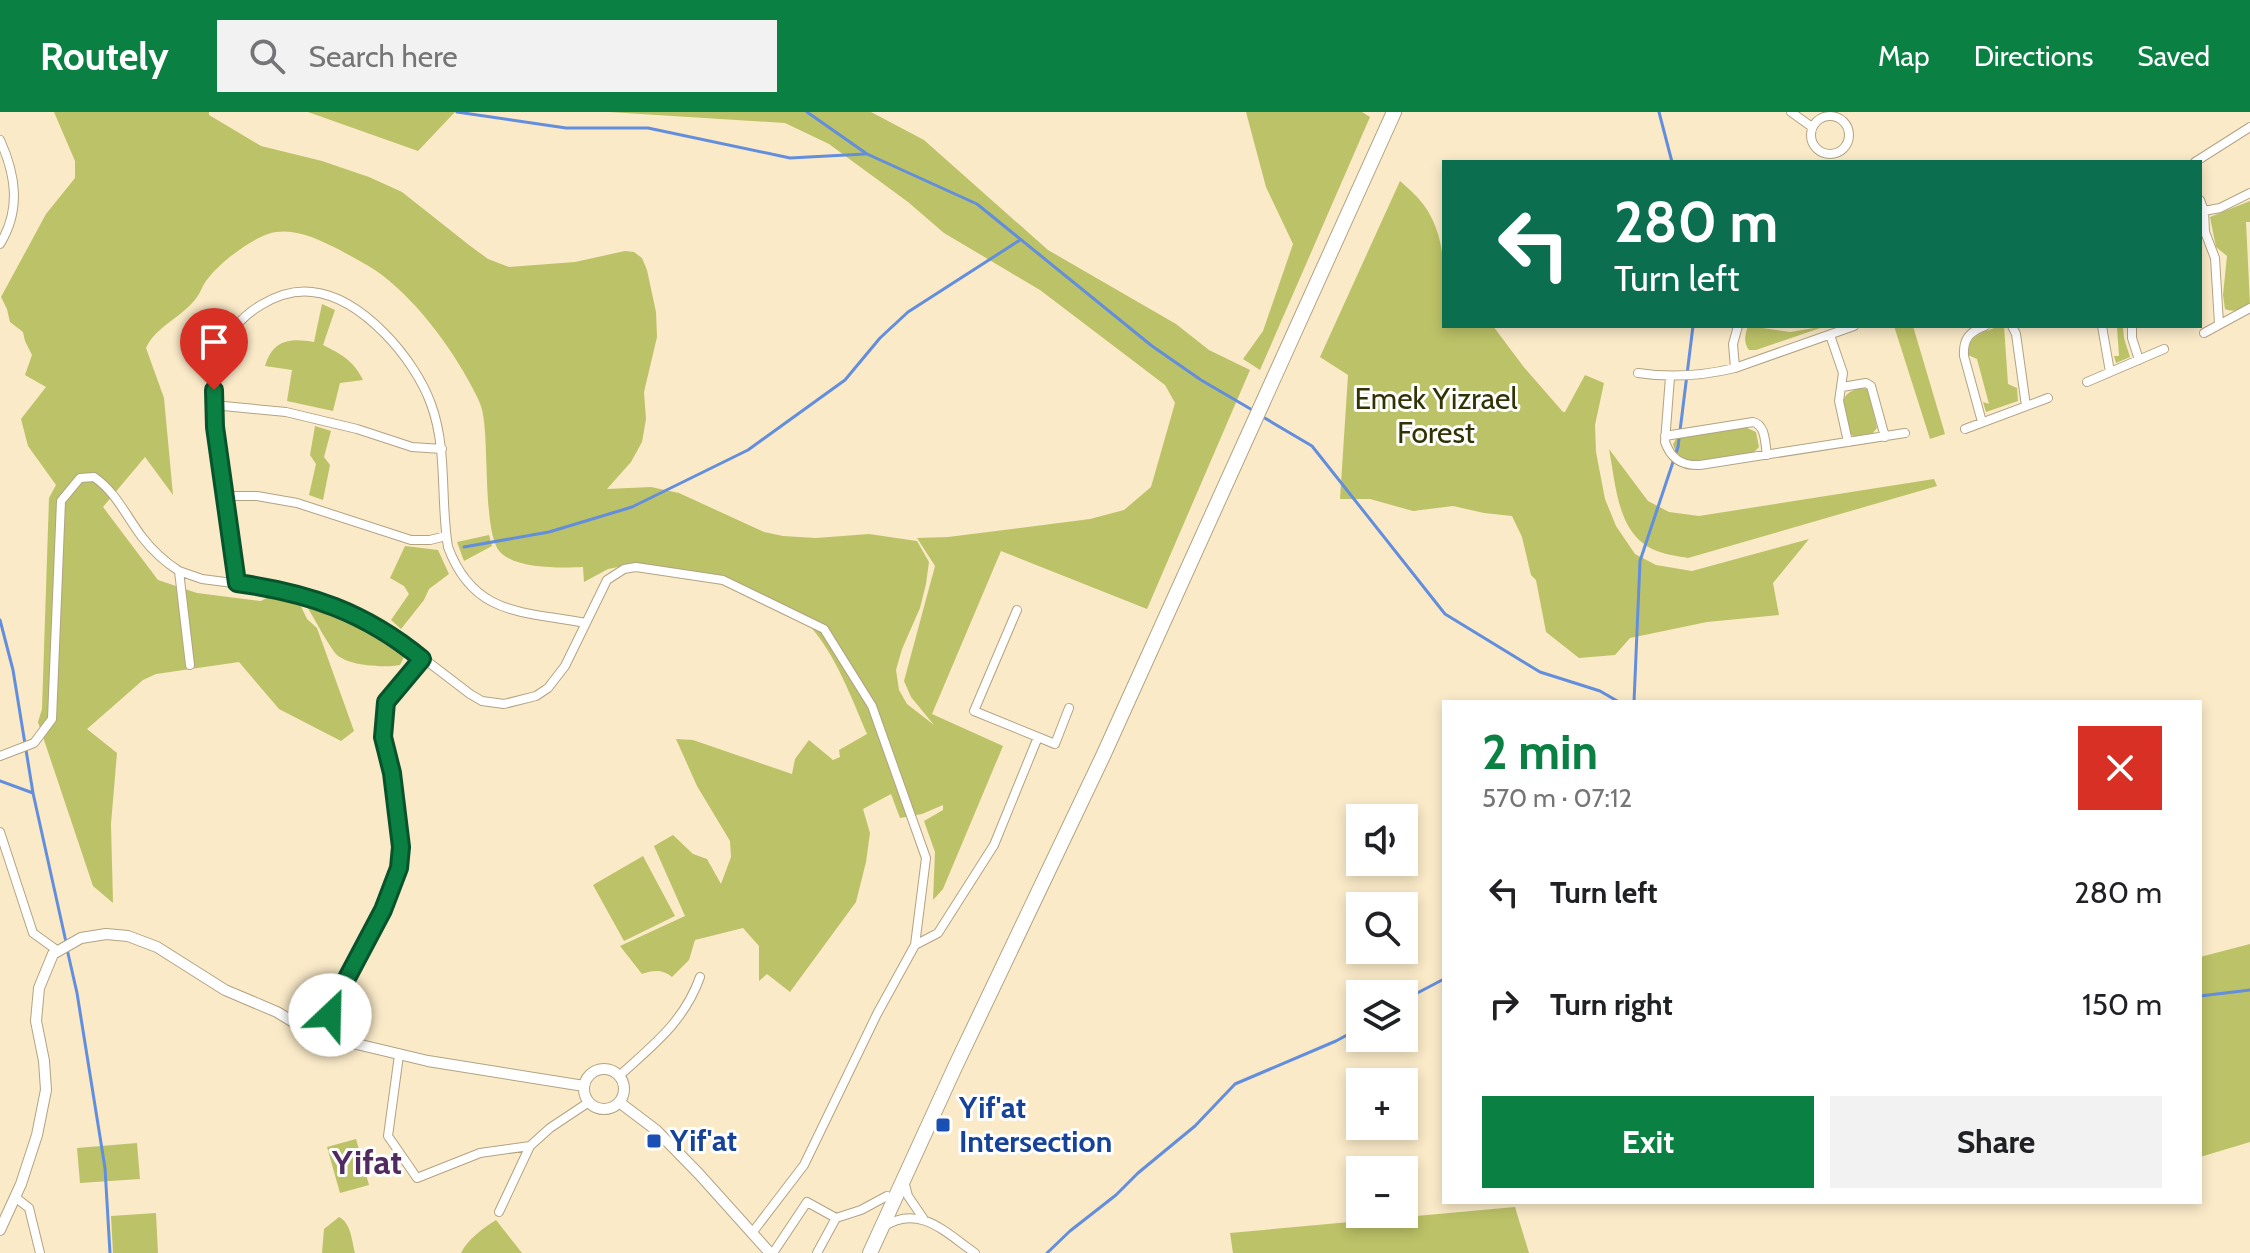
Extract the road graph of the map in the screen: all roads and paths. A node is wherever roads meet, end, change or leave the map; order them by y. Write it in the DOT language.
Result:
graph roads {
  1 [pos="1394,112"];
  2 [pos="1791,112"];
  3 [pos="1837,115"];
  4 [pos="1812,127"];
  5 [pos="2250,127"];
  6 [pos="0,140"];
  7 [pos="1822,152"];
  8 [pos="1816,160"];
  9 [pos="2198,160"];
  10 [pos="2250,193"];
  11 [pos="2202,206"];
  12 [pos="2204,211"];
  13 [pos="0,244"];
  14 [pos="2250,308"];
  15 [pos="2219,324"];
  16 [pos="1737,328"];
  17 [pos="1849,328"];
  18 [pos="1980,328"];
  19 [pos="2013,328"];
  20 [pos="2102,328"];
  21 [pos="2132,328"];
  22 [pos="2204,333"];
  23 [pos="1830,335"];
  24 [pos="2164,349"];
  25 [pos="2139,360"];
  26 [pos="1735,368"];
  27 [pos="2110,372"];
  28 [pos="1638,373"];
  29 [pos="1670,377"];
  30 [pos="2087,382"];
  31 [pos="1842,387"];
  32 [pos="2048,398"];
  33 [pos="213,405"];
  34 [pos="2026,406"];
  35 [pos="1982,422"];
  36 [pos="1965,429"];
  37 [pos="1905,433"];
  38 [pos="1665,436"];
  39 [pos="1885,437"];
  40 [pos="1848,442"];
  41 [pos="442,449"];
  42 [pos="1767,455"];
  43 [pos="224,496"];
  44 [pos="446,536"];
  45 [pos="179,571"];
  46 [pos="237,583"];
  47 [pos="1017,610"];
  48 [pos="586,623"];
  49 [pos="422,659"];
  50 [pos="190,665"];
  51 [pos="1069,708"];
  52 [pos="1038,737"];
  53 [pos="0,756"];
  54 [pos="0,832"];
  55 [pos="915,945"];
  56 [pos="58,951"];
  57 [pos="700,977"];
  58 [pos="323,1036"];
  59 [pos="399,1055"];
  60 [pos="955,1067"];
  61 [pos="619,1076"];
  62 [pos="584,1086"];
  63 [pos="589,1102"];
  64 [pos="619,1102"];
  65 [pos="530,1146"];
  66 [pos="904,1180"];
  67 [pos="887,1196"];
  68 [pos="15,1197"];
  69 [pos="499,1212"];
  70 [pos="836,1218"];
  71 [pos="924,1219"];
  72 [pos="882,1228"];
  73 [pos="0,1230"];
  74 [pos="752,1233"];
  75 [pos="40,1253"];
  76 [pos="772,1253"];
  77 [pos="817,1253"];
  78 [pos="861,1253"];
  79 [pos="870,1253"];
  80 [pos="975,1253"];
  1 -- 60 [label="highway"];
  2 -- 4 [label="street"];
  3 -- 4 [label="street"];
  3 -- 7 [label="street"];
  4 -- 7 [label="street"];
  5 -- 9 [label="street"];
  6 -- 13 [label="street"];
  7 -- 8 [label="street"];
  10 -- 12 [label="street"];
  11 -- 12 [label="street"];
  12 -- 15 [label="street"];
  14 -- 15 [label="street"];
  15 -- 22 [label="street"];
  16 -- 26 [label="street"];
  17 -- 23 [label="street"];
  18 -- 35 [label="street"];
  19 -- 34 [label="street"];
  20 -- 27 [label="street"];
  21 -- 25 [label="street"];
  23 -- 26 [label="street"];
  23 -- 31 [label="street"];
  24 -- 25 [label="street"];
  25 -- 27 [label="street"];
  26 -- 29 [label="street"];
  27 -- 30 [label="street"];
  28 -- 29 [label="street"];
  29 -- 38 [label="street"];
  31 -- 39 [label="street"];
  31 -- 40 [label="street"];
  32 -- 34 [label="street"];
  33 -- 41 [label="street"];
  33 -- 41 [label="street"];
  33 -- 43 [label="street"];
  34 -- 35 [label="street"];
  35 -- 36 [label="street"];
  37 -- 39 [label="street"];
  38 -- 42 [label="street"];
  38 -- 42 [label="street"];
  39 -- 40 [label="street"];
  40 -- 42 [label="street"];
  41 -- 44 [label="street"];
  43 -- 44 [label="street"];
  43 -- 46 [label="street"];
  44 -- 48 [label="street"];
  45 -- 46 [label="street"];
  45 -- 50 [label="street"];
  45 -- 53 [label="street"];
  46 -- 49 [label="street"];
  47 -- 52 [label="street"];
  48 -- 49 [label="street"];
  48 -- 55 [label="street"];
  49 -- 58 [label="street"];
  51 -- 52 [label="street"];
  52 -- 55 [label="street"];
  54 -- 56 [label="street"];
  55 -- 74 [label="street"];
  56 -- 58 [label="street"];
  56 -- 68 [label="street"];
  57 -- 61 [label="street"];
  58 -- 59 [label="street"];
  59 -- 62 [label="street"];
  59 -- 65 [label="street"];
  60 -- 66 [label="highway"];
  60 -- 67 [label="highway"];
  61 -- 62 [label="street"];
  61 -- 64 [label="street"];
  62 -- 63 [label="street"];
  63 -- 64 [label="street"];
  63 -- 65 [label="street"];
  64 -- 74 [label="street"];
  65 -- 69 [label="street"];
  66 -- 71 [label="street"];
  66 -- 72 [label="highway"];
  67 -- 70 [label="street"];
  67 -- 78 [label="highway"];
  68 -- 73 [label="street"];
  68 -- 75 [label="street"];
  70 -- 76 [label="street"];
  70 -- 77 [label="street"];
  71 -- 72 [label="street"];
  71 -- 80 [label="street"];
  72 -- 79 [label="highway"];
  74 -- 76 [label="street"];
}
